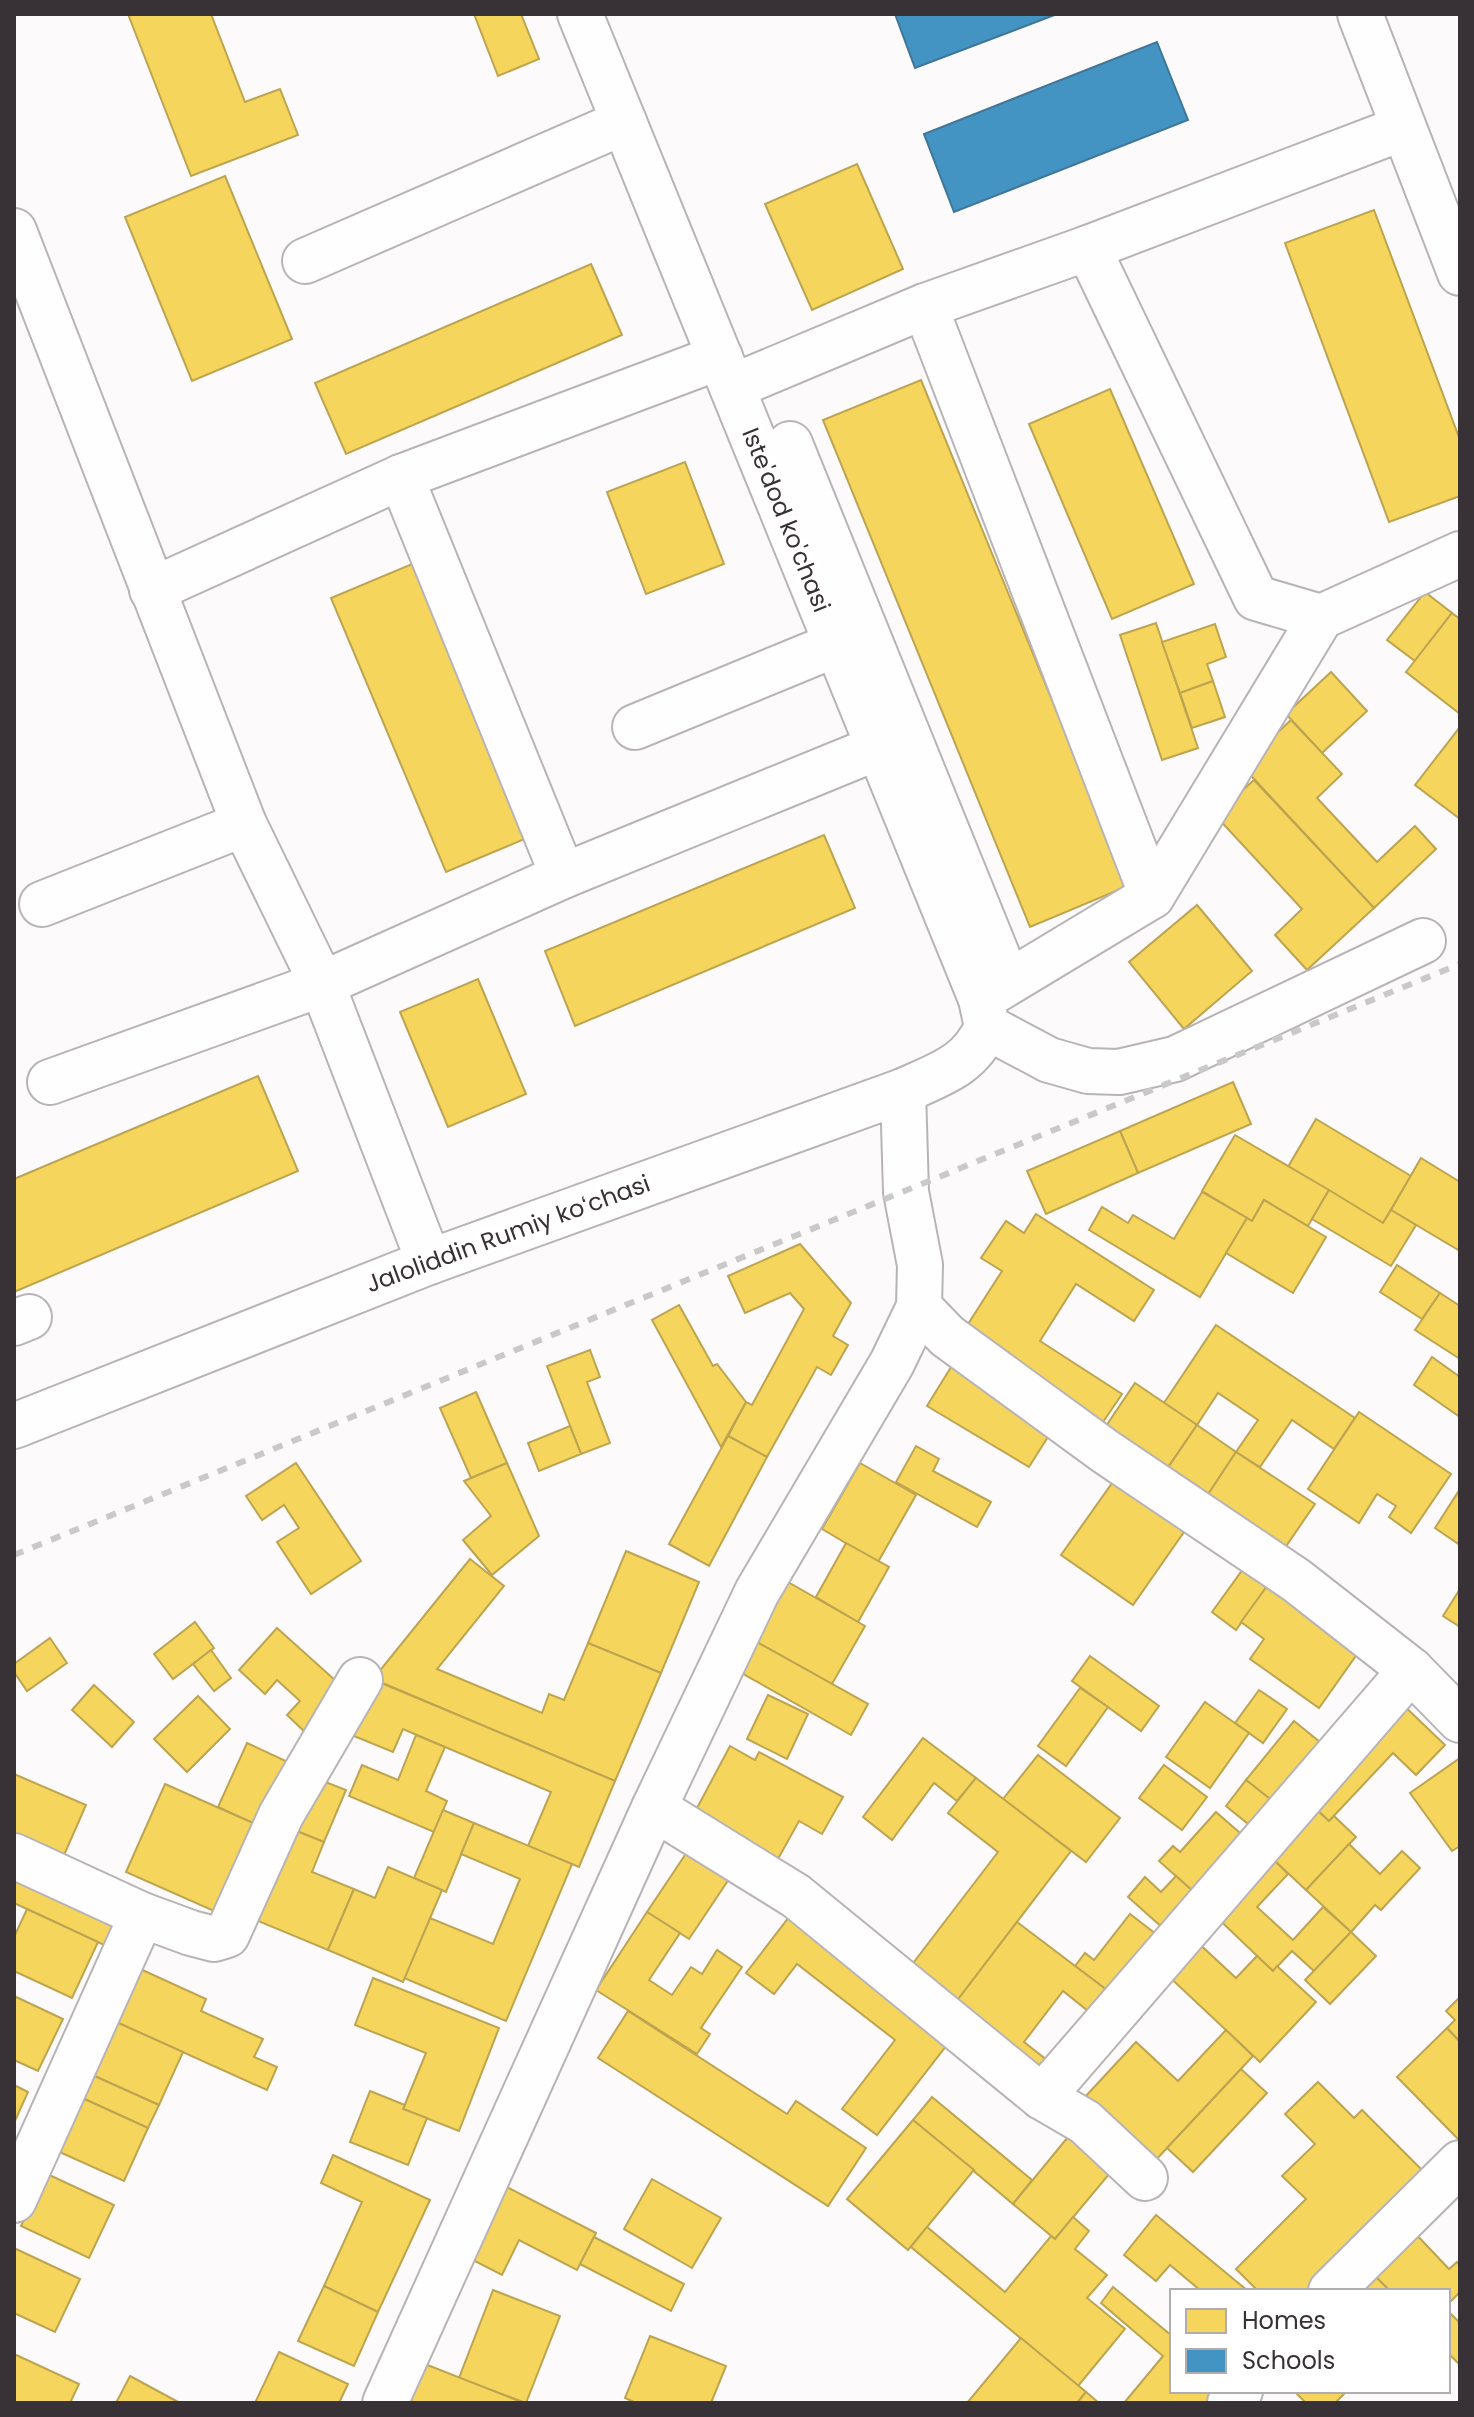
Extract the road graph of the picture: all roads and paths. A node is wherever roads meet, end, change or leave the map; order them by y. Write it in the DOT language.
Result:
graph roads {
  1 [pos="580,14"];
  2 [pos="1360,14"];
  3 [pos="624,122"];
  4 [pos="1403,128"];
  5 [pos="14,231"];
  6 [pos="1088,248"];
  7 [pos="305,261"];
  8 [pos="1460,273"];
  9 [pos="925,306"];
  10 [pos="726,372"];
  11 [pos="790,444"];
  12 [pos="401,477"];
  13 [pos="1460,554"];
  14 [pos="152,590"];
  15 [pos="1321,617"];
  16 [pos="837,644"];
  17 [pos="635,727"];
  18 [pos="879,747"];
  19 [pos="244,824"];
  20 [pos="563,876"];
  21 [pos="1152,896"];
  22 [pos="42,904"];
  23 [pos="1423,941"];
  24 [pos="322,984"];
  25 [pos="992,1002"];
  26 [pos="50,1082"];
  27 [pos="903,1091"];
  28 [pos="429,1262"];
  29 [pos="919,1307"];
  30 [pos="14,1426"];
  31 [pos="1411,1670"];
  32 [pos="360,1680"];
  33 [pos="1460,1720"];
  34 [pos="654,1808"];
  35 [pos="14,1856"];
  36 [pos="142,1915"];
  37 [pos="1042,2097"];
  38 [pos="1460,2163"];
  39 [pos="1145,2178"];
  40 [pos="14,2200"];
  41 [pos="1333,2289"];
  42 [pos="385,2403"];
  1 -- 3 [label="street, Iste'dod ko'chasi"];
  2 -- 4 [label="street"];
  3 -- 7 [label="street"];
  3 -- 10 [label="street, Iste'dod ko'chasi"];
  4 -- 6 [label="street"];
  4 -- 8 [label="street"];
  5 -- 14 [label="street"];
  6 -- 9 [label="street"];
  6 -- 15 [label="street"];
  9 -- 10 [label="street"];
  9 -- 21 [label="street"];
  10 -- 12 [label="street"];
  10 -- 16 [label="street, Iste'dod ko'chasi"];
  11 -- 25 [label="street"];
  12 -- 14 [label="street"];
  12 -- 20 [label="street"];
  13 -- 15 [label="street"];
  14 -- 19 [label="street"];
  15 -- 21 [label="street"];
  16 -- 17 [label="street"];
  16 -- 18 [label="street, Iste'dod ko'chasi"];
  18 -- 20 [label="street"];
  18 -- 25 [label="street, Iste'dod ko'chasi"];
  19 -- 22 [label="street"];
  19 -- 24 [label="street"];
  20 -- 24 [label="street"];
  21 -- 25 [label="street"];
  23 -- 25 [label="street"];
  24 -- 26 [label="street"];
  24 -- 28 [label="street"];
  25 -- 27 [label="street, Jaloliddin Rumiy koʻchasi"];
  27 -- 28 [label="street, Jaloliddin Rumiy koʻchasi"];
  27 -- 29 [label="street"];
  28 -- 30 [label="street, Jaloliddin Rumiy koʻchasi"];
  29 -- 31 [label="street"];
  29 -- 34 [label="street"];
  31 -- 33 [label="street"];
  31 -- 37 [label="street"];
  32 -- 36 [label="street"];
  34 -- 37 [label="street"];
  34 -- 42 [label="street"];
  35 -- 36 [label="street"];
  36 -- 40 [label="street"];
  37 -- 39 [label="street"];
  38 -- 41 [label="street"];
}
